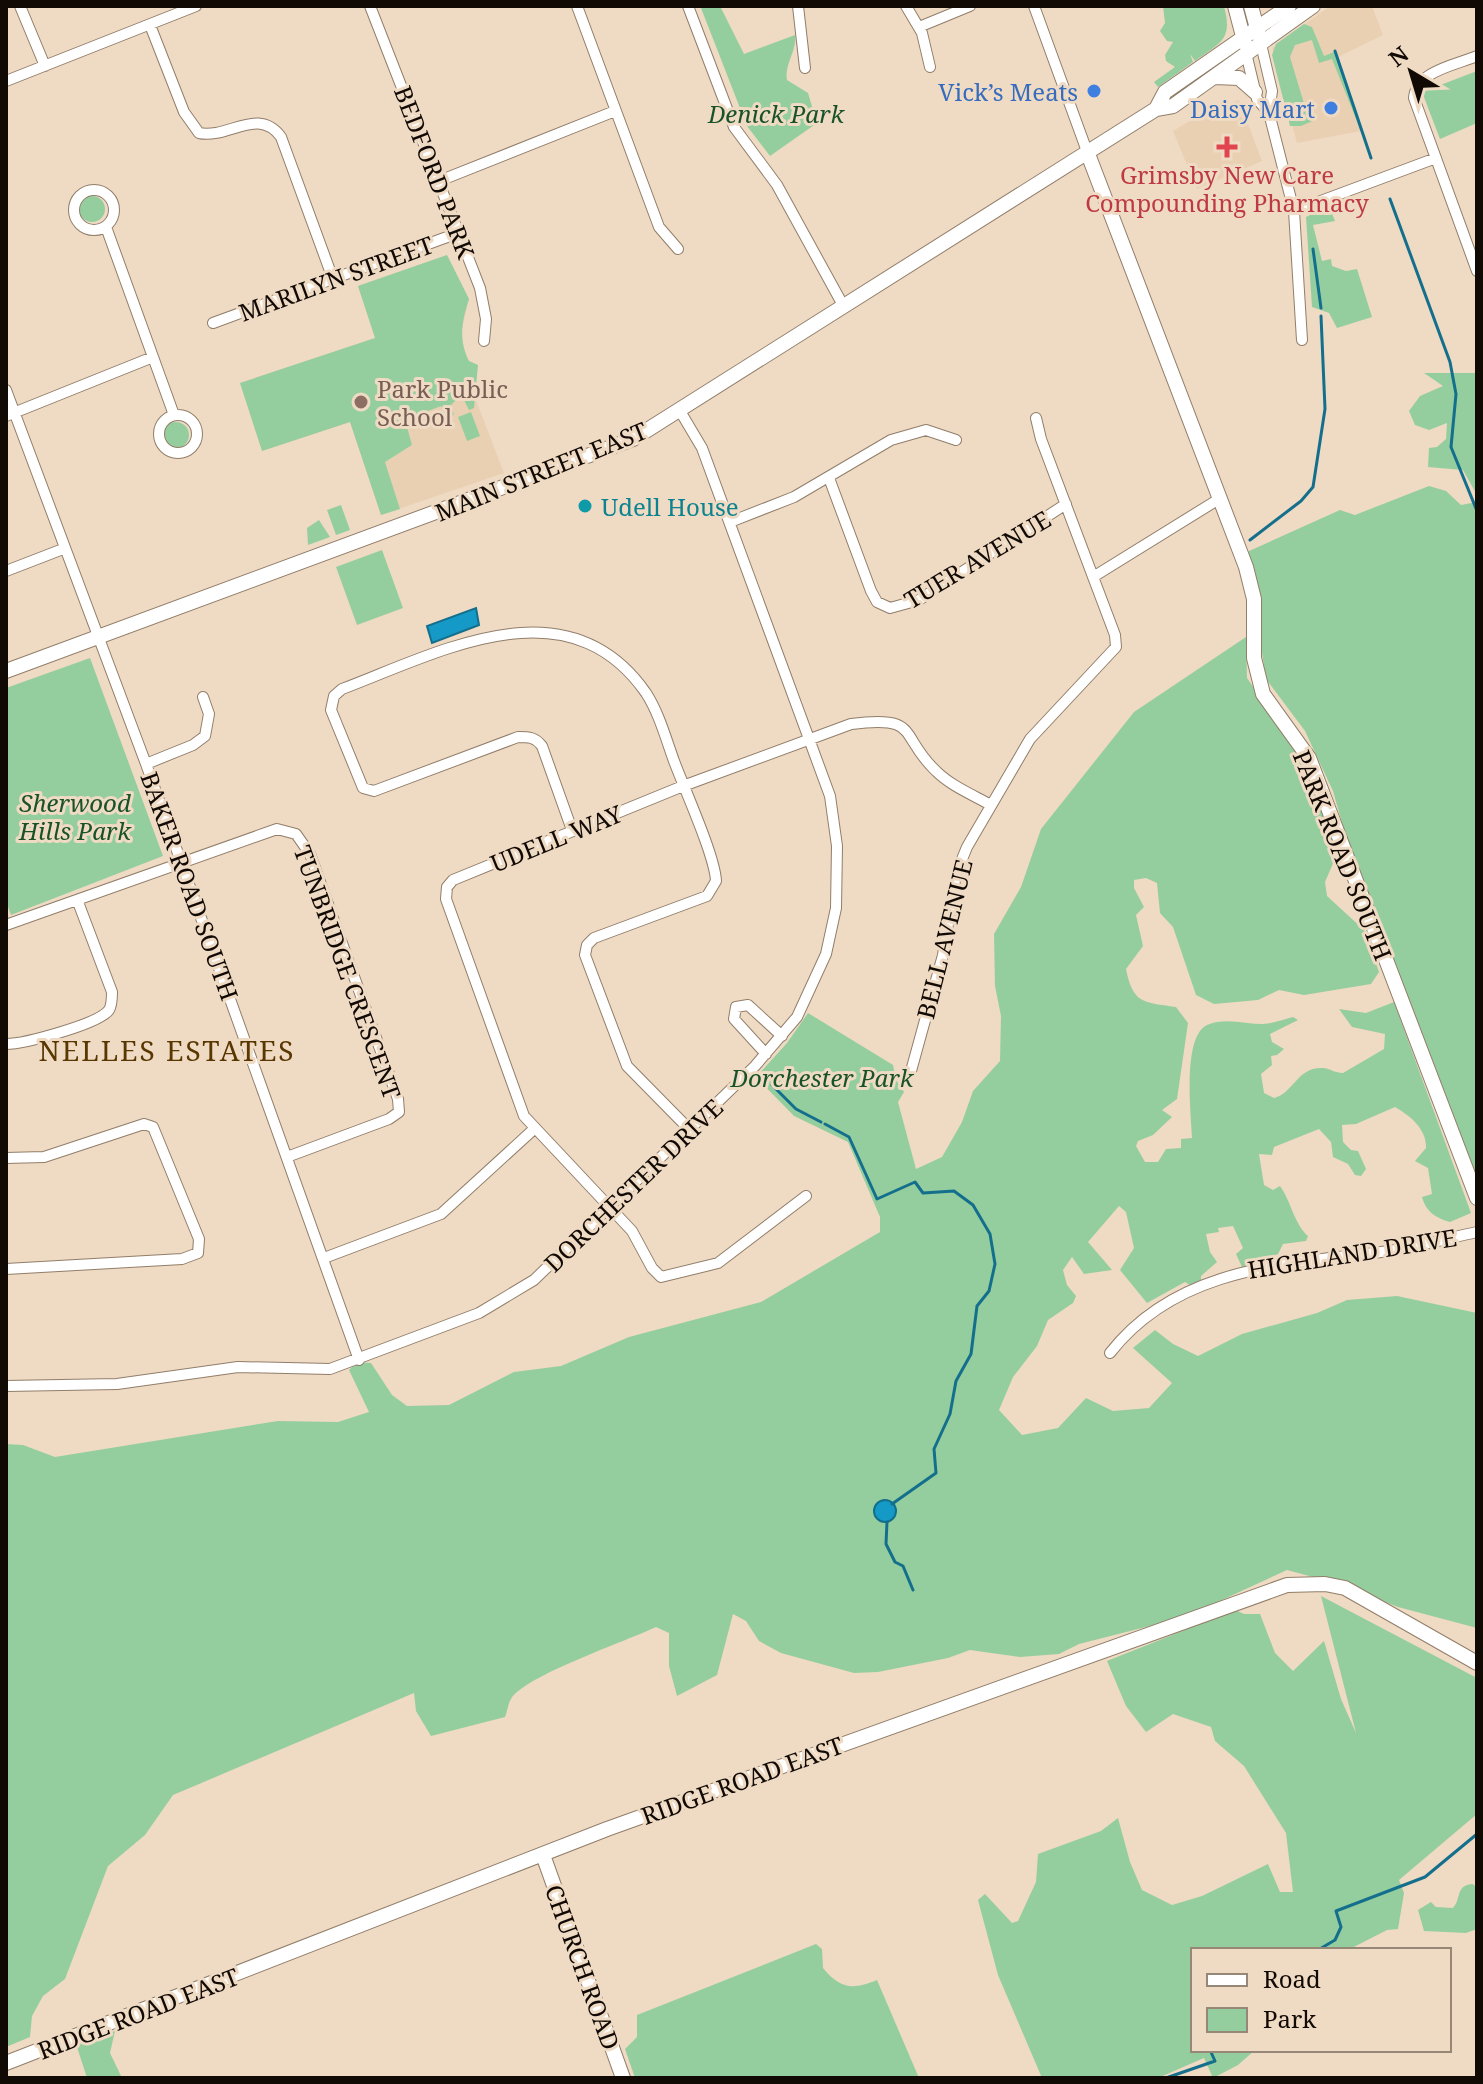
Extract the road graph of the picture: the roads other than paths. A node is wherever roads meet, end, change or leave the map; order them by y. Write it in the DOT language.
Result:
graph roads {
  1 [pos="20,6"];
  2 [pos="196,6"];
  3 [pos="370,6"];
  4 [pos="577,6"];
  5 [pos="688,6"];
  6 [pos="798,6"];
  7 [pos="906,6"];
  8 [pos="970,6"];
  9 [pos="1034,6"];
  10 [pos="1235,6"];
  11 [pos="1251,6"];
  12 [pos="1265,6"];
  13 [pos="1313,6"];
  14 [pos="1288,7"];
  15 [pos="150,25"];
  16 [pos="919,27"];
  17 [pos="1257,28"];
  18 [pos="1243,37"];
  19 [pos="1261,44"];
  20 [pos="1246,53"];
  21 [pos="1477,56"];
  22 [pos="45,66"];
  23 [pos="930,67"];
  24 [pos="805,68"];
  25 [pos="1211,78"];
  26 [pos="6,81"];
  27 [pos="1255,92"];
  28 [pos="1156,109"];
  29 [pos="615,111"];
  30 [pos="1269,113"];
  31 [pos="1088,154"];
  32 [pos="1436,158"];
  33 [pos="439,181"];
  34 [pos="1294,211"];
  35 [pos="106,227"];
  36 [pos="458,233"];
  37 [pos="678,249"];
  38 [pos="1477,271"];
  39 [pos="333,279"];
  40 [pos="844,307"];
  41 [pos="213,323"];
  42 [pos="1302,340"];
  43 [pos="484,341"];
  44 [pos="153,357"];
  45 [pos="6,390"];
  46 [pos="680,411"];
  47 [pos="10,414"];
  48 [pos="174,415"];
  49 [pos="1036,418"];
  50 [pos="956,440"];
  51 [pos="829,478"];
  52 [pos="1219,499"];
  53 [pos="1066,504"];
  54 [pos="730,522"];
  55 [pos="63,549"];
  56 [pos="6,571"];
  57 [pos="1093,577"];
  58 [pos="99,638"];
  59 [pos="6,671"];
  60 [pos="203,697"];
  61 [pos="811,737"];
  62 [pos="146,764"];
  63 [pos="683,786"];
  64 [pos="991,805"];
  65 [pos="572,830"];
  66 [pos="182,863"];
  67 [pos="78,902"];
  68 [pos="6,925"];
  69 [pos="782,1036"];
  70 [pos="6,1044"];
  71 [pos="766,1054"];
  72 [pos="911,1071"];
  73 [pos="534,1129"];
  74 [pos="689,1129"];
  75 [pos="287,1157"];
  76 [pos="6,1158"];
  77 [pos="806,1196"];
  78 [pos="1477,1198"];
  79 [pos="611,1208"];
  80 [pos="1477,1232"];
  81 [pos="324,1258"];
  82 [pos="6,1269"];
  83 [pos="1110,1353"];
  84 [pos="359,1360"];
  85 [pos="6,1386"];
  86 [pos="1477,1663"];
  87 [pos="543,1855"];
  88 [pos="6,2063"];
  89 [pos="623,2078"];
  1 -- 22 [label="street"];
  2 -- 15 [label="street"];
  3 -- 33 [label="street, BEDFORD PARK"];
  4 -- 29 [label="street"];
  5 -- 40 [label="street"];
  6 -- 24 [label="street"];
  7 -- 16 [label="street"];
  8 -- 16 [label="street"];
  9 -- 31 [label="street"];
  10 -- 18 [label="main road"];
  11 -- 17 [label="main road"];
  12 -- 14 [label="main road"];
  13 -- 19 [label="main road, MAIN STREET EAST"];
  14 -- 17 [label="main road, MAIN STREET EAST"];
  15 -- 22 [label="street"];
  15 -- 39 [label="street"];
  16 -- 23 [label="street"];
  17 -- 18 [label="main road, MAIN STREET EAST"];
  17 -- 19 [label="main road"];
  18 -- 20 [label="main road"];
  18 -- 28 [label="main road, MAIN STREET EAST"];
  19 -- 20 [label="main road, MAIN STREET EAST"];
  19 -- 30 [label="street"];
  20 -- 25 [label="main road, MAIN STREET EAST"];
  20 -- 27 [label="street"];
  21 -- 32 [label="street"];
  22 -- 26 [label="street"];
  25 -- 27 [label="main road"];
  25 -- 28 [label="main road, MAIN STREET EAST"];
  27 -- 30 [label="street"];
  28 -- 31 [label="main road, MAIN STREET EAST"];
  29 -- 33 [label="street"];
  29 -- 37 [label="street"];
  30 -- 34 [label="street"];
  31 -- 40 [label="main road, MAIN STREET EAST"];
  31 -- 52 [label="main road, PARK ROAD SOUTH"];
  32 -- 34 [label="street"];
  32 -- 38 [label="street"];
  33 -- 36 [label="street, BEDFORD PARK"];
  34 -- 42 [label="street"];
  35 -- 35 [label="street"];
  35 -- 44 [label="street"];
  36 -- 39 [label="street, MARILYN STREET"];
  36 -- 43 [label="street, BEDFORD PARK"];
  39 -- 41 [label="street, MARILYN STREET"];
  40 -- 46 [label="main road, MAIN STREET EAST"];
  44 -- 47 [label="street"];
  44 -- 48 [label="street"];
  45 -- 47 [label="street, BAKER ROAD SOUTH"];
  46 -- 54 [label="street, DORCHESTER DRIVE"];
  46 -- 58 [label="main road, MAIN STREET EAST"];
  47 -- 55 [label="street, BAKER ROAD SOUTH"];
  49 -- 53 [label="street"];
  50 -- 51 [label="street"];
  51 -- 53 [label="street, TUER AVENUE"];
  51 -- 54 [label="street"];
  52 -- 57 [label="street"];
  52 -- 78 [label="main road, PARK ROAD SOUTH"];
  53 -- 57 [label="street"];
  54 -- 61 [label="street, DORCHESTER DRIVE"];
  55 -- 56 [label="street"];
  55 -- 58 [label="street, BAKER ROAD SOUTH"];
  57 -- 64 [label="street, BELL AVENUE"];
  58 -- 59 [label="main road, MAIN STREET EAST"];
  58 -- 62 [label="street, BAKER ROAD SOUTH"];
  60 -- 62 [label="street"];
  61 -- 63 [label="street, UDELL WAY"];
  61 -- 64 [label="street, UDELL WAY"];
  61 -- 69 [label="street, DORCHESTER DRIVE"];
  62 -- 66 [label="street, BAKER ROAD SOUTH"];
  63 -- 65 [label="street, UDELL WAY"];
  63 -- 65 [label="street"];
  63 -- 74 [label="street"];
  64 -- 72 [label="street, BELL AVENUE"];
  65 -- 73 [label="street, UDELL WAY"];
  66 -- 67 [label="street"];
  66 -- 75 [label="street, BAKER ROAD SOUTH"];
  66 -- 75 [label="street, TUNBRIDGE CRESCENT"];
  67 -- 68 [label="street"];
  67 -- 70 [label="street"];
  69 -- 71 [label="street, DORCHESTER DRIVE"];
  69 -- 71 [label="street"];
  71 -- 74 [label="street, DORCHESTER DRIVE"];
  73 -- 79 [label="street, UDELL WAY"];
  73 -- 81 [label="street"];
  74 -- 79 [label="street, DORCHESTER DRIVE"];
  75 -- 81 [label="street, BAKER ROAD SOUTH"];
  76 -- 82 [label="street"];
  77 -- 79 [label="street, UDELL WAY"];
  79 -- 84 [label="street, DORCHESTER DRIVE"];
  80 -- 83 [label="street, HIGHLAND DRIVE"];
  81 -- 84 [label="street, BAKER ROAD SOUTH"];
  84 -- 85 [label="street, DORCHESTER DRIVE"];
  86 -- 87 [label="main road, RIDGE ROAD EAST"];
  87 -- 88 [label="main road, RIDGE ROAD EAST"];
  87 -- 89 [label="main road, CHURCH ROAD"];
}
